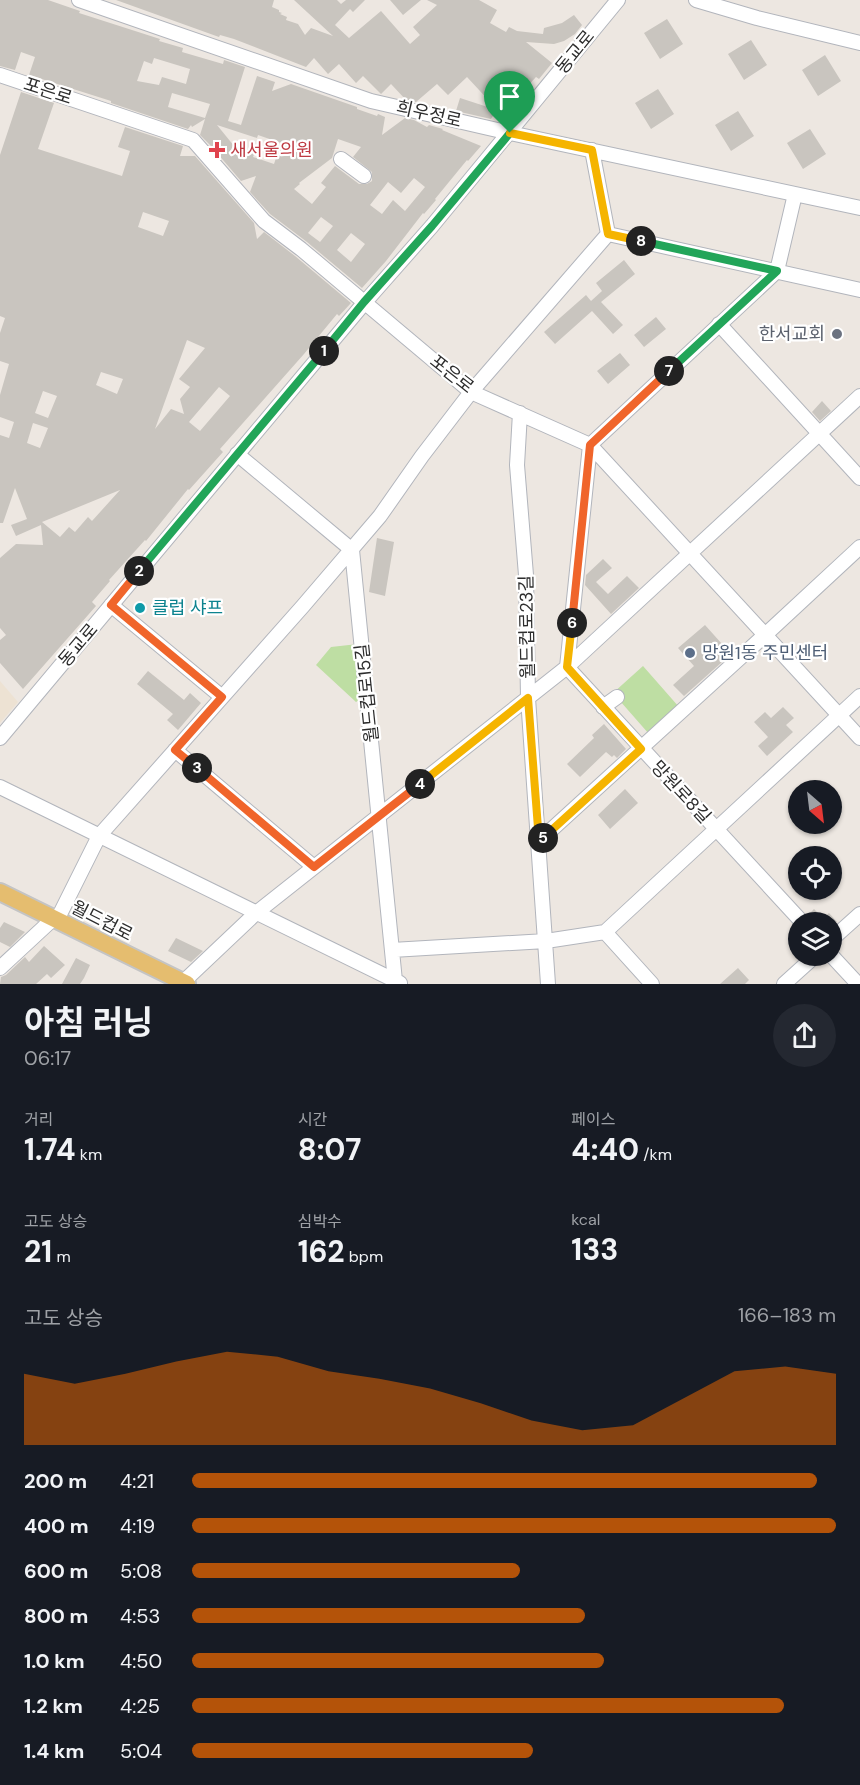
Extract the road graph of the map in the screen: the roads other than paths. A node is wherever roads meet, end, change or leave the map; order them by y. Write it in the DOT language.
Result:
graph roads {
  1 [pos="79,0"];
  2 [pos="618,0"];
  3 [pos="696,0"];
  4 [pos="860,43"];
  5 [pos="0,75"];
  6 [pos="510,133"];
  7 [pos="592,150"];
  8 [pos="341,159"];
  9 [pos="364,176"];
  10 [pos="795,194"];
  11 [pos="860,208"];
  12 [pos="608,234"];
  13 [pos="777,271"];
  14 [pos="860,290"];
  15 [pos="364,302"];
  16 [pos="719,324"];
  17 [pos="471,392"];
  18 [pos="860,396"];
  19 [pos="520,413"];
  20 [pos="820,434"];
  21 [pos="590,445"];
  22 [pos="237,454"];
  23 [pos="860,477"];
  24 [pos="860,547"];
  25 [pos="352,550"];
  26 [pos="690,554"];
  27 [pos="111,605"];
  28 [pos="765,635"];
  29 [pos="567,667"];
  30 [pos="860,696"];
  31 [pos="222,697"];
  32 [pos="528,698"];
  33 [pos="617,698"];
  34 [pos="603,707"];
  35 [pos="839,715"];
  36 [pos="0,738"];
  37 [pos="860,738"];
  38 [pos="641,749"];
  39 [pos="175,750"];
  40 [pos="0,788"];
  41 [pos="379,816"];
  42 [pos="716,830"];
  43 [pos="99,836"];
  44 [pos="539,841"];
  45 [pos="314,867"];
  46 [pos="0,892"];
  47 [pos="793,912"];
  48 [pos="256,913"];
  49 [pos="860,914"];
  50 [pos="55,919"];
  51 [pos="842,930"];
  52 [pos="605,932"];
  53 [pos="546,941"];
  54 [pos="392,950"];
  55 [pos="804,966"];
  56 [pos="841,966"];
  57 [pos="0,968"];
  58 [pos="184,983"];
  59 [pos="397,983"];
  60 [pos="548,984"];
  61 [pos="652,984"];
  62 [pos="784,984"];
  63 [pos="858,984"];
  1 -- 6 [label="street, 희우정로"];
  2 -- 6 [label="street, 동교로"];
  3 -- 4 [label="street"];
  5 -- 15 [label="street, 포은로"];
  6 -- 7 [label="street, 희우정로"];
  6 -- 15 [label="street, 동교로"];
  7 -- 10 [label="street, 희우정로"];
  7 -- 12 [label="street"];
  8 -- 9 [label="street"];
  10 -- 11 [label="street, 희우정로"];
  10 -- 13 [label="street"];
  12 -- 13 [label="street"];
  12 -- 17 [label="street"];
  13 -- 14 [label="street"];
  13 -- 16 [label="street"];
  15 -- 17 [label="street, 포은로"];
  15 -- 22 [label="street, 동교로"];
  16 -- 20 [label="street"];
  16 -- 21 [label="street"];
  17 -- 19 [label="street, 포은로"];
  17 -- 25 [label="street"];
  18 -- 20 [label="street"];
  19 -- 21 [label="street, 포은로"];
  19 -- 32 [label="street, 월드컵로23길"];
  20 -- 23 [label="street"];
  20 -- 26 [label="street"];
  21 -- 26 [label="street, 포은로"];
  21 -- 29 [label="street"];
  22 -- 25 [label="street"];
  22 -- 27 [label="street, 동교로"];
  24 -- 28 [label="street"];
  25 -- 31 [label="street"];
  25 -- 41 [label="street, 월드컵로15길"];
  26 -- 28 [label="street, 포은로"];
  26 -- 29 [label="street"];
  27 -- 31 [label="street"];
  27 -- 36 [label="street, 동교로"];
  28 -- 35 [label="street, 포은로"];
  28 -- 38 [label="street"];
  29 -- 32 [label="street"];
  29 -- 34 [label="street, 망원로8길"];
  30 -- 35 [label="street"];
  31 -- 39 [label="street"];
  32 -- 41 [label="street"];
  32 -- 44 [label="street, 월드컵로23길"];
  33 -- 34 [label="street"];
  34 -- 38 [label="street, 망원로8길"];
  35 -- 37 [label="street, 포은로"];
  35 -- 42 [label="street"];
  38 -- 42 [label="street, 망원로8길"];
  38 -- 44 [label="street"];
  39 -- 43 [label="street"];
  39 -- 45 [label="street"];
  40 -- 43 [label="street"];
  41 -- 45 [label="street"];
  41 -- 54 [label="street, 월드컵로15길"];
  42 -- 47 [label="street, 망원로8길"];
  42 -- 52 [label="street"];
  43 -- 48 [label="street"];
  43 -- 50 [label="street"];
  44 -- 53 [label="street, 월드컵로23길"];
  45 -- 48 [label="street"];
  46 -- 50 [label="main road, 월드컵로"];
  48 -- 58 [label="street"];
  48 -- 59 [label="street"];
  49 -- 51 [label="street"];
  50 -- 57 [label="street"];
  50 -- 58 [label="main road, 월드컵로"];
  52 -- 53 [label="street"];
  52 -- 61 [label="street"];
  53 -- 54 [label="street"];
  53 -- 60 [label="street, 월드컵로23길"];
  54 -- 59 [label="street, 월드컵로15길"];
  55 -- 62 [label="street"];
  56 -- 63 [label="street"];
}
